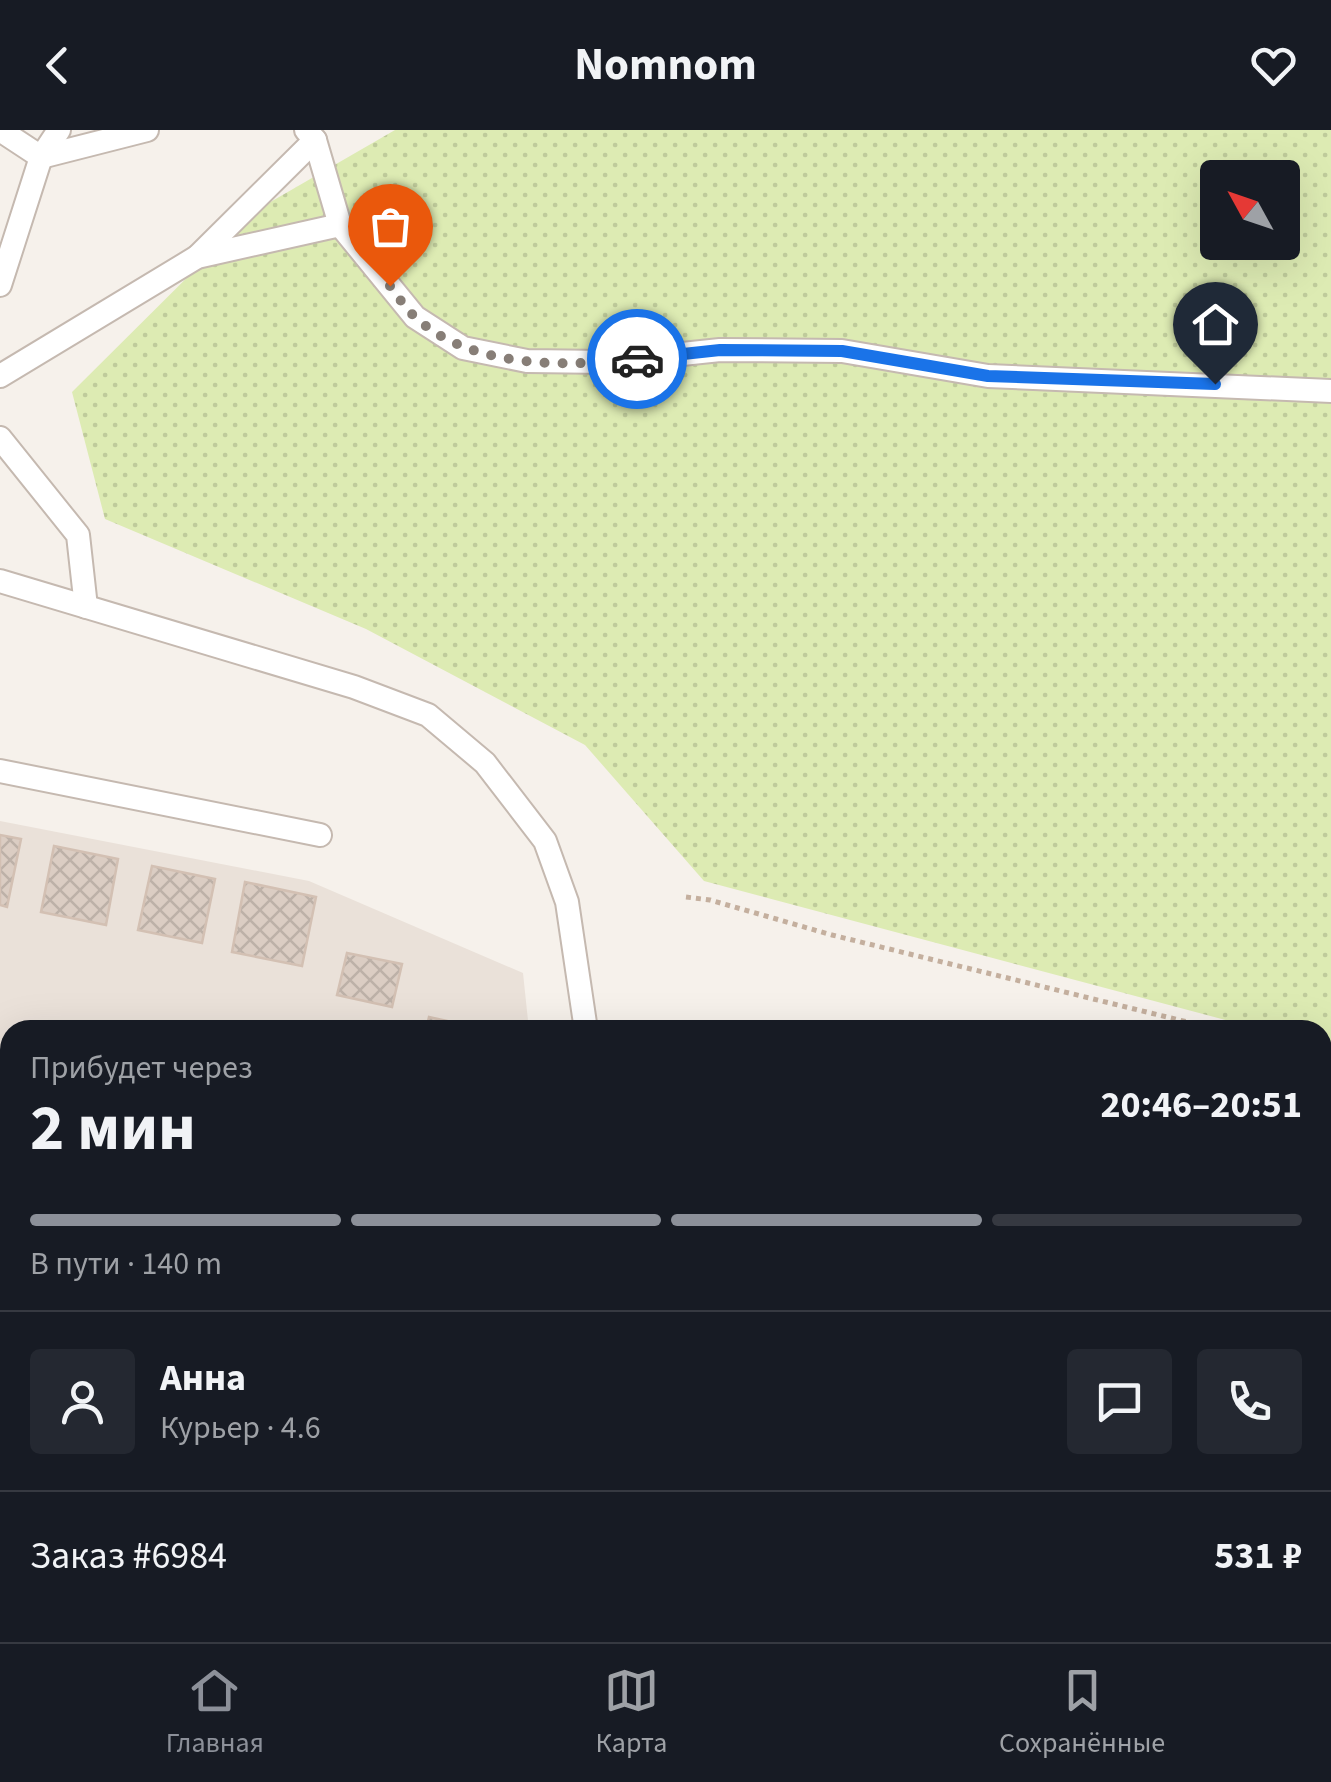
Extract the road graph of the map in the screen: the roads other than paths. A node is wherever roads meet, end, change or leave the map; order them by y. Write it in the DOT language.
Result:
graph roads {
  1 [pos="0,130"];
  2 [pos="58,130"];
  3 [pos="147,130"];
  4 [pos="310,135"];
  5 [pos="40,158"];
  6 [pos="340,224"];
  7 [pos="197,257"];
  8 [pos="0,285"];
  9 [pos="0,376"];
  10 [pos="1331,391"];
  11 [pos="0,438"];
  12 [pos="0,581"];
  13 [pos="86,607"];
  14 [pos="0,771"];
  15 [pos="320,835"];
  16 [pos="585,1020"];
  1 -- 5 [label="street"];
  2 -- 5 [label="street"];
  3 -- 5 [label="street"];
  4 -- 6 [label="street"];
  4 -- 7 [label="street"];
  5 -- 8 [label="street"];
  6 -- 7 [label="street"];
  6 -- 10 [label="street"];
  7 -- 9 [label="street"];
  11 -- 13 [label="street"];
  12 -- 13 [label="street"];
  13 -- 16 [label="street"];
  14 -- 15 [label="street"];
}
